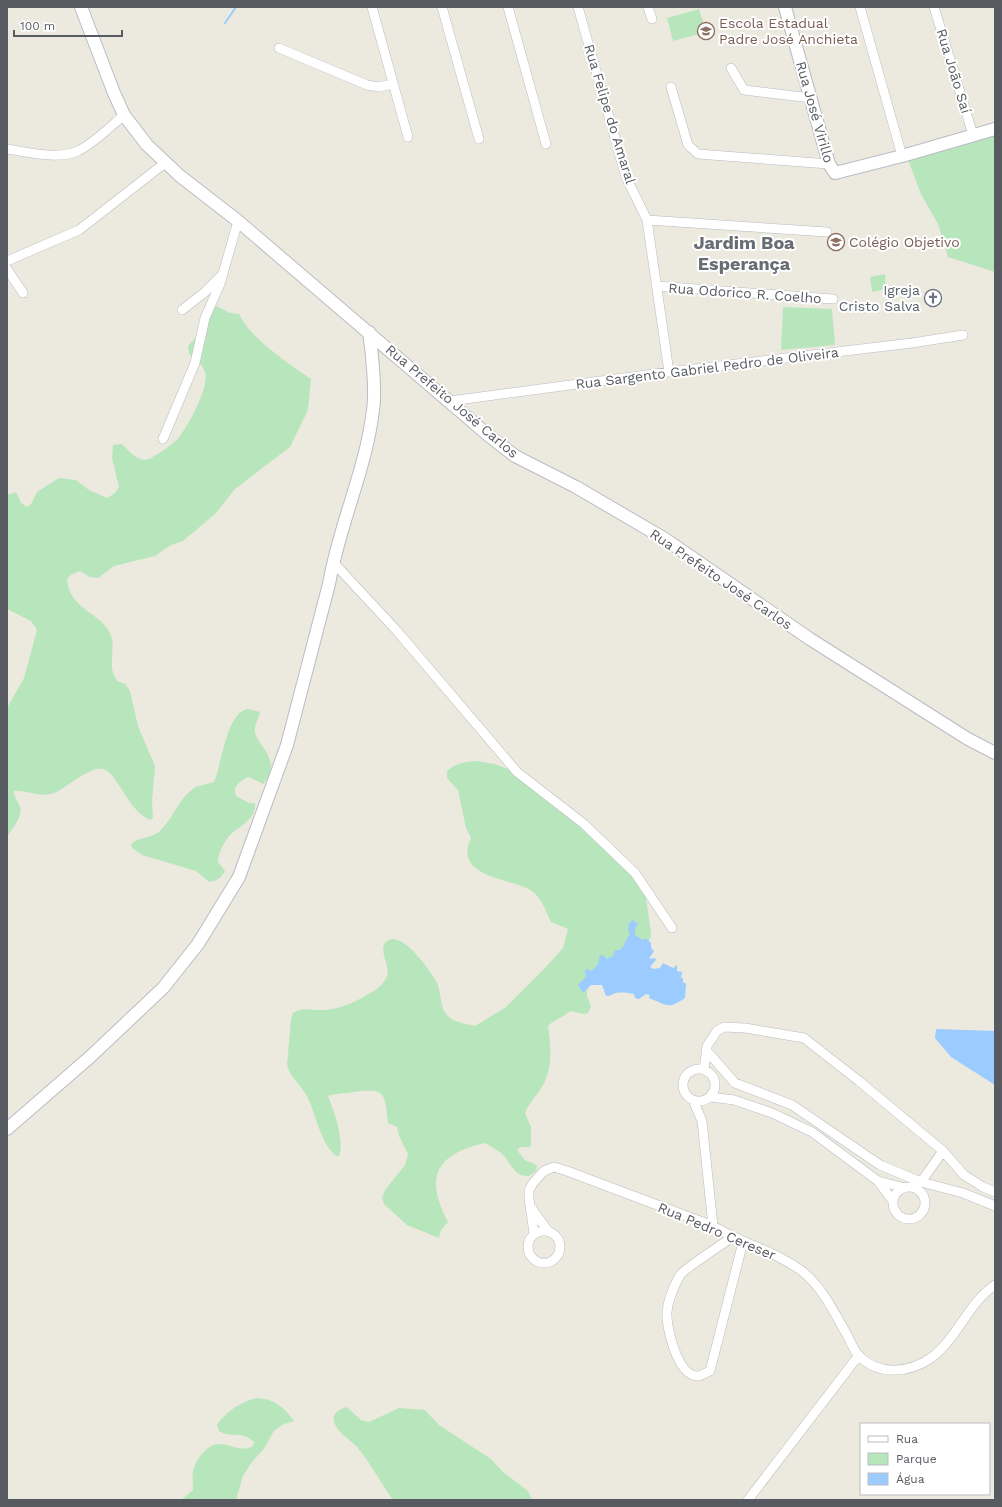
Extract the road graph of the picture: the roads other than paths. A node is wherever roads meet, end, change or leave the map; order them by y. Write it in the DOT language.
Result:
graph roads {
  1 [pos="81,7"];
  2 [pos="372,7"];
  3 [pos="442,7"];
  4 [pos="508,7"];
  5 [pos="578,7"];
  6 [pos="648,7"];
  7 [pos="785,7"];
  8 [pos="860,7"];
  9 [pos="934,7"];
  10 [pos="652,19"];
  11 [pos="279,48"];
  12 [pos="731,68"];
  13 [pos="392,84"];
  14 [pos="671,87"];
  15 [pos="811,98"];
  16 [pos="124,115"];
  17 [pos="995,129"];
  18 [pos="973,135"];
  19 [pos="408,137"];
  20 [pos="479,139"];
  21 [pos="546,144"];
  22 [pos="7,149"];
  23 [pos="902,156"];
  24 [pos="165,163"];
  25 [pos="830,167"];
  26 [pos="647,220"];
  27 [pos="238,221"];
  28 [pos="827,232"];
  29 [pos="7,262"];
  30 [pos="7,268"];
  31 [pos="224,272"];
  32 [pos="656,286"];
  33 [pos="23,293"];
  34 [pos="833,299"];
  35 [pos="182,310"];
  36 [pos="369,332"];
  37 [pos="963,335"];
  38 [pos="669,372"];
  39 [pos="450,401"];
  40 [pos="163,439"];
  41 [pos="333,562"];
  42 [pos="995,753"];
  43 [pos="672,928"];
  44 [pos="706,1050"];
  45 [pos="704,1070"];
  46 [pos="715,1083"];
  47 [pos="709,1098"];
  48 [pos="693,1100"];
  49 [pos="734,1100"];
  50 [pos="702,1121"];
  51 [pos="7,1129"];
  52 [pos="943,1151"];
  53 [pos="878,1181"];
  54 [pos="921,1182"];
  55 [pos="905,1188"];
  56 [pos="995,1192"];
  57 [pos="893,1201"];
  58 [pos="995,1206"];
  59 [pos="531,1208"];
  60 [pos="713,1226"];
  61 [pos="548,1231"];
  62 [pos="534,1234"];
  63 [pos="732,1238"];
  64 [pos="743,1242"];
  65 [pos="995,1285"];
  66 [pos="858,1355"];
  67 [pos="748,1500"];
  1 -- 16 [label="street, Rua Prefeito José Carlos"];
  2 -- 13 [label="street"];
  3 -- 20 [label="street"];
  4 -- 21 [label="street"];
  5 -- 26 [label="street, Rua Felipe do Amaral"];
  6 -- 10 [label="street"];
  7 -- 15 [label="street, Rua José Virillo"];
  8 -- 23 [label="street"];
  9 -- 18 [label="street, Rua João Saí"];
  11 -- 13 [label="street"];
  12 -- 15 [label="street"];
  13 -- 19 [label="street"];
  14 -- 25 [label="street"];
  15 -- 25 [label="street, Rua José Virillo"];
  16 -- 22 [label="street"];
  16 -- 24 [label="street, Rua Prefeito José Carlos"];
  17 -- 18 [label="street"];
  18 -- 23 [label="street"];
  23 -- 25 [label="street"];
  24 -- 27 [label="street, Rua Prefeito José Carlos"];
  24 -- 29 [label="street"];
  26 -- 28 [label="street"];
  26 -- 32 [label="street, Rua Felipe do Amaral"];
  27 -- 31 [label="street"];
  27 -- 36 [label="street, Rua Prefeito José Carlos"];
  30 -- 33 [label="street"];
  31 -- 35 [label="street"];
  31 -- 40 [label="street"];
  32 -- 34 [label="street, Rua Odorico R. Coelho"];
  32 -- 38 [label="street, Rua Felipe do Amaral"];
  36 -- 39 [label="street, Rua Prefeito José Carlos"];
  36 -- 41 [label="street"];
  37 -- 38 [label="street, Rua Sargento Gabriel Pedro de Oliveira"];
  38 -- 39 [label="street, Rua Sargento Gabriel Pedro de Oliveira"];
  39 -- 42 [label="street, Rua Prefeito José Carlos"];
  41 -- 43 [label="street"];
  41 -- 51 [label="street"];
  44 -- 45 [label="street"];
  44 -- 52 [label="street"];
  44 -- 54 [label="street"];
  45 -- 46 [label="street"];
  45 -- 48 [label="street"];
  46 -- 47 [label="street"];
  46 -- 49 [label="street"];
  47 -- 48 [label="street"];
  47 -- 49 [label="street"];
  47 -- 50 [label="street"];
  48 -- 50 [label="street"];
  49 -- 53 [label="street"];
  50 -- 60 [label="street"];
  52 -- 54 [label="street"];
  52 -- 56 [label="street"];
  53 -- 55 [label="street"];
  53 -- 57 [label="street"];
  54 -- 58 [label="street"];
  55 -- 57 [label="street"];
  55 -- 57 [label="street"];
  59 -- 60 [label="street, Rua Pedro Cereser"];
  59 -- 61 [label="street"];
  59 -- 62 [label="street, Rua Pedro Cereser"];
  60 -- 63 [label="street, Rua Pedro Cereser"];
  61 -- 62 [label="street"];
  61 -- 62 [label="street"];
  63 -- 64 [label="street, Rua Pedro Cereser"];
  63 -- 64 [label="street"];
  64 -- 66 [label="street, Rua Pedro Cereser"];
  65 -- 66 [label="street, Rua Pedro Cereser"];
  66 -- 67 [label="street"];
}
